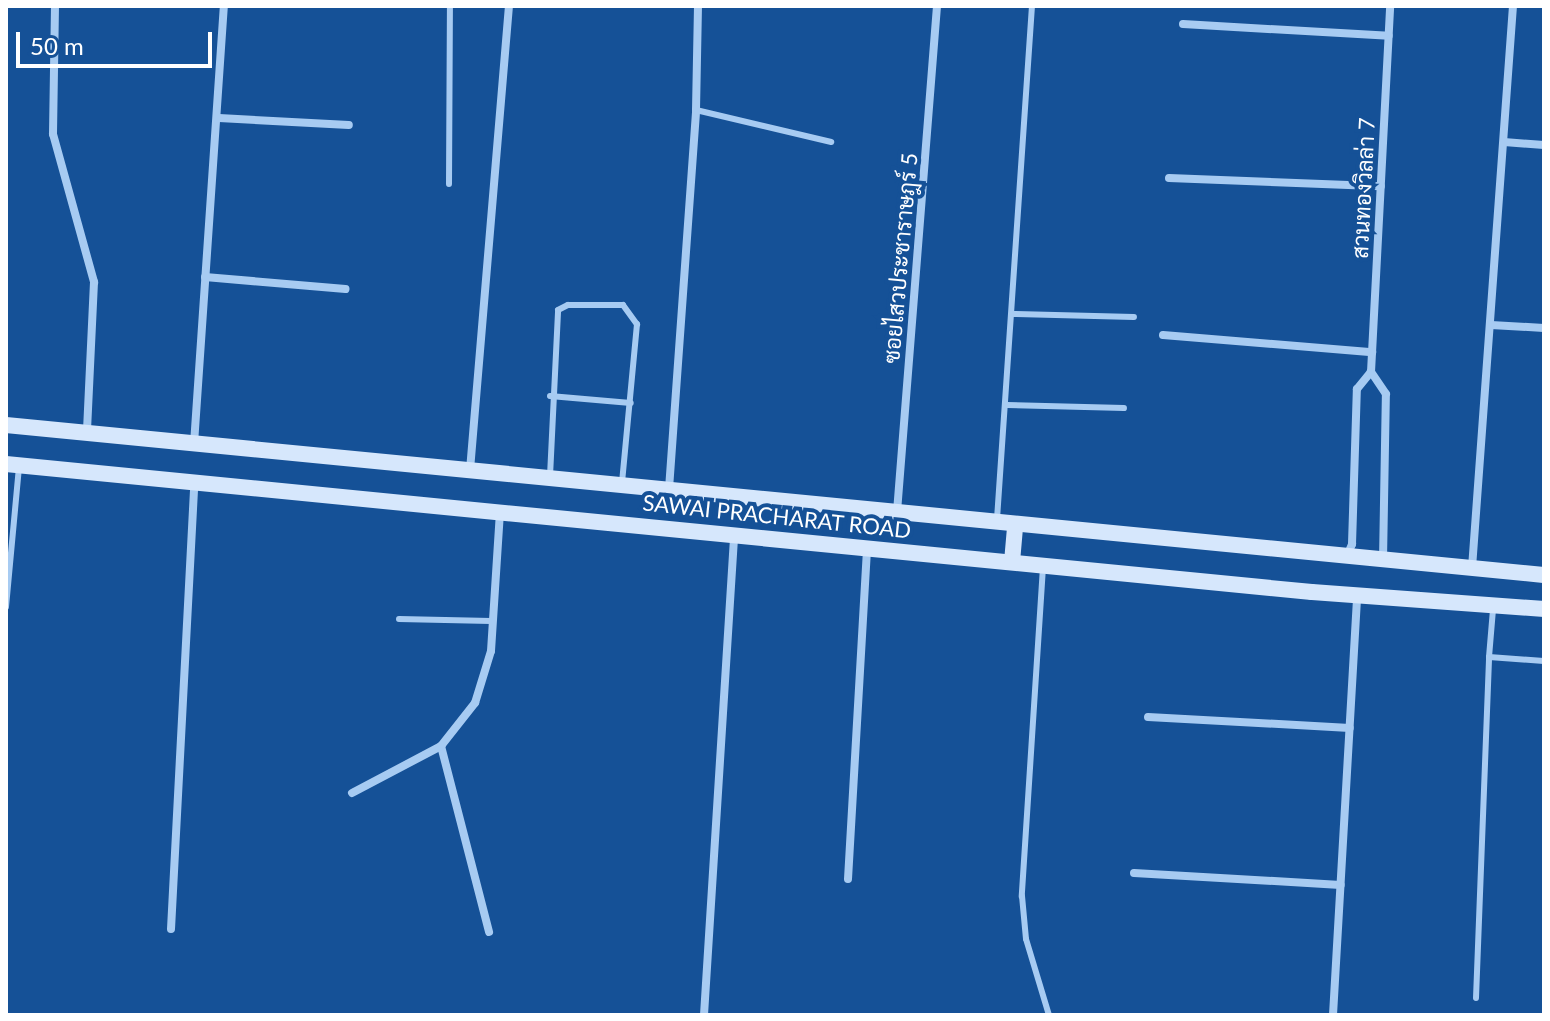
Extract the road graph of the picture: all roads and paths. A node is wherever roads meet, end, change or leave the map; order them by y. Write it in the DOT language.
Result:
graph roads {
  1 [pos="55,6"];
  2 [pos="224,6"];
  3 [pos="450,6"];
  4 [pos="509,6"];
  5 [pos="698,6"];
  6 [pos="937,6"];
  7 [pos="1032,6"];
  8 [pos="1390,6"];
  9 [pos="1513,6"];
  10 [pos="1183,24"];
  11 [pos="1389,36"];
  12 [pos="696,110"];
  13 [pos="219,118"];
  14 [pos="349,125"];
  15 [pos="831,142"];
  16 [pos="1504,142"];
  17 [pos="1544,145"];
  18 [pos="1169,178"];
  19 [pos="449,184"];
  20 [pos="1381,186"];
  21 [pos="205,277"];
  22 [pos="345,289"];
  23 [pos="1013,314"];
  24 [pos="1134,317"];
  25 [pos="1491,325"];
  26 [pos="1544,328"];
  27 [pos="1163,335"];
  28 [pos="1372,352"];
  29 [pos="1371,372"];
  30 [pos="550,396"];
  31 [pos="631,403"];
  32 [pos="1007,405"];
  33 [pos="1124,408"];
  34 [pos="6,425"];
  35 [pos="87,433"];
  36 [pos="194,444"];
  37 [pos="13,464"];
  38 [pos="470,471"];
  39 [pos="550,479"];
  40 [pos="194,483"];
  41 [pos="622,485"];
  42 [pos="669,490"];
  43 [pos="500,510"];
  44 [pos="897,512"];
  45 [pos="997,522"];
  46 [pos="1015,524"];
  47 [pos="734,532"];
  48 [pos="867,547"];
  49 [pos="1346,557"];
  50 [pos="1383,560"];
  51 [pos="1012,562"];
  52 [pos="1044,564"];
  53 [pos="1472,569"];
  54 [pos="1544,575"];
  55 [pos="1357,593"];
  56 [pos="1494,605"];
  57 [pos="6,607"];
  58 [pos="1544,609"];
  59 [pos="399,619"];
  60 [pos="491,621"];
  61 [pos="1489,657"];
  62 [pos="1544,661"];
  63 [pos="1148,717"];
  64 [pos="1350,728"];
  65 [pos="441,746"];
  66 [pos="352,793"];
  67 [pos="1134,873"];
  68 [pos="848,879"];
  69 [pos="1341,885"];
  70 [pos="171,929"];
  71 [pos="489,932"];
  72 [pos="1476,998"];
  73 [pos="704,1015"];
  74 [pos="1049,1015"];
  75 [pos="1333,1015"];
  1 -- 35 [label="street"];
  2 -- 13 [label="street"];
  3 -- 19 [label="lane"];
  4 -- 38 [label="street"];
  5 -- 12 [label="street"];
  6 -- 44 [label="street, ซอยไสวประชาราษฎร์ 5"];
  7 -- 23 [label="lane"];
  8 -- 11 [label="street, สวนทองวิลล่า 7"];
  9 -- 16 [label="street"];
  10 -- 11 [label="street"];
  11 -- 20 [label="street, สวนทองวิลล่า 7"];
  12 -- 15 [label="lane"];
  12 -- 42 [label="street"];
  13 -- 14 [label="street"];
  13 -- 21 [label="street"];
  16 -- 17 [label="street"];
  16 -- 25 [label="street"];
  18 -- 20 [label="street"];
  20 -- 28 [label="street, สวนทองวิลล่า 7"];
  21 -- 22 [label="street"];
  21 -- 36 [label="street"];
  23 -- 24 [label="lane"];
  23 -- 32 [label="lane"];
  25 -- 26 [label="street"];
  25 -- 53 [label="street"];
  27 -- 28 [label="street"];
  28 -- 29 [label="street, สวนทองวิลล่า 7"];
  29 -- 49 [label="street, สวนทองวิลล่า 7"];
  29 -- 50 [label="street, สวนทองวิลล่า 7"];
  30 -- 31 [label="lane"];
  30 -- 31 [label="lane"];
  30 -- 39 [label="lane"];
  31 -- 41 [label="lane"];
  32 -- 33 [label="lane"];
  32 -- 45 [label="lane"];
  34 -- 35 [label="main road, SAWAI PRACHARAT ROAD"];
  35 -- 36 [label="main road, SAWAI PRACHARAT ROAD"];
  36 -- 38 [label="main road, SAWAI PRACHARAT ROAD"];
  37 -- 40 [label="main road, SAWAI PRACHARAT ROAD"];
  37 -- 57 [label="lane"];
  38 -- 39 [label="main road, SAWAI PRACHARAT ROAD"];
  39 -- 41 [label="main road, SAWAI PRACHARAT ROAD"];
  40 -- 43 [label="main road, SAWAI PRACHARAT ROAD"];
  40 -- 70 [label="street"];
  41 -- 42 [label="main road, SAWAI PRACHARAT ROAD"];
  42 -- 44 [label="main road, SAWAI PRACHARAT ROAD"];
  43 -- 47 [label="main road, SAWAI PRACHARAT ROAD"];
  43 -- 60 [label="street"];
  44 -- 45 [label="main road, SAWAI PRACHARAT ROAD"];
  45 -- 46 [label="main road, SAWAI PRACHARAT ROAD"];
  46 -- 49 [label="main road, SAWAI PRACHARAT ROAD"];
  46 -- 51 [label="main road"];
  47 -- 48 [label="main road, SAWAI PRACHARAT ROAD"];
  47 -- 73 [label="street"];
  48 -- 51 [label="main road, SAWAI PRACHARAT ROAD"];
  48 -- 68 [label="street"];
  49 -- 50 [label="main road, SAWAI PRACHARAT ROAD"];
  50 -- 53 [label="main road, SAWAI PRACHARAT ROAD"];
  51 -- 52 [label="main road, SAWAI PRACHARAT ROAD"];
  52 -- 55 [label="main road, SAWAI PRACHARAT ROAD"];
  52 -- 74 [label="lane"];
  53 -- 54 [label="main road, SAWAI PRACHARAT ROAD"];
  55 -- 56 [label="main road, SAWAI PRACHARAT ROAD"];
  55 -- 64 [label="street"];
  56 -- 58 [label="main road, SAWAI PRACHARAT ROAD"];
  56 -- 61 [label="lane"];
  59 -- 60 [label="lane"];
  60 -- 65 [label="street"];
  61 -- 62 [label="lane"];
  61 -- 72 [label="lane"];
  63 -- 64 [label="street"];
  64 -- 69 [label="street"];
  65 -- 66 [label="street"];
  65 -- 71 [label="street"];
  67 -- 69 [label="street"];
  69 -- 75 [label="street"];
}
